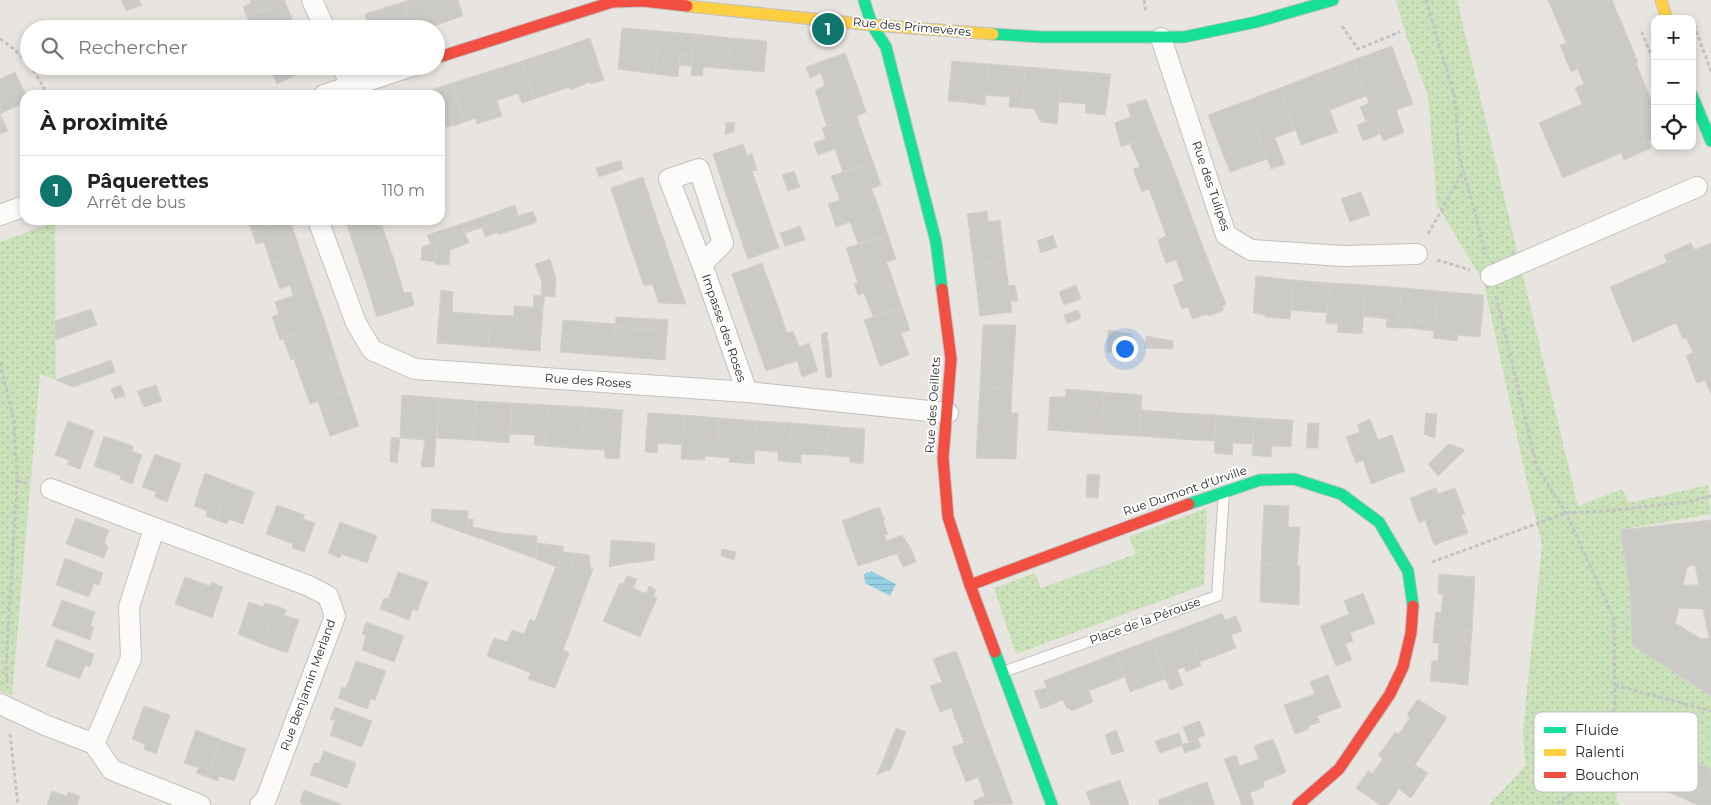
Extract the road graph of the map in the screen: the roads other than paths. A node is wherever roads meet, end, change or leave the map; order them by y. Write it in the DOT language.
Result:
graph roads {
  1 [pos="312,0"];
  2 [pos="864,0"];
  3 [pos="1333,0"];
  4 [pos="1661,0"];
  5 [pos="612,1"];
  6 [pos="1666,15"];
  7 [pos="321,20"];
  8 [pos="872,25"];
  9 [pos="1161,38"];
  10 [pos="445,55"];
  11 [pos="346,75"];
  12 [pos="385,75"];
  13 [pos="351,86"];
  14 [pos="339,90"];
  15 [pos="1696,105"];
  16 [pos="1711,141"];
  17 [pos="1697,187"];
  18 [pos="20,208"];
  19 [pos="0,215"];
  20 [pos="320,225"];
  21 [pos="1417,254"];
  22 [pos="702,264"];
  23 [pos="1491,276"];
  24 [pos="747,392"];
  25 [pos="948,412"];
  26 [pos="51,489"];
  27 [pos="1224,491"];
  28 [pos="154,529"];
  29 [pos="970,585"];
  30 [pos="1002,672"];
  31 [pos="0,704"];
  32 [pos="94,744"];
  33 [pos="200,805"];
  34 [pos="260,805"];
  35 [pos="1052,805"];
  36 [pos="1298,805"];
  1 -- 7 [label="street"];
  2 -- 8 [label="street, Rue des Oeillets"];
  3 -- 9 [label="street, Rue des Primevères"];
  4 -- 6 [label="street"];
  5 -- 8 [label="street, Rue des Primevères"];
  5 -- 10 [label="street, Rue des Primevères"];
  8 -- 9 [label="street, Rue des Primevères"];
  8 -- 25 [label="street, Rue des Oeillets"];
  9 -- 21 [label="street, Rue des Tulipes"];
  11 -- 13 [label="street"];
  12 -- 13 [label="street"];
  13 -- 14 [label="street"];
  15 -- 16 [label="street"];
  17 -- 23 [label="street"];
  18 -- 19 [label="street"];
  20 -- 24 [label="street, Rue des Roses"];
  22 -- 24 [label="street, Impasse des Roses"];
  24 -- 25 [label="street, Rue des Roses"];
  25 -- 29 [label="street, Rue des Oeillets"];
  26 -- 28 [label="street, Rue Benjamin Merland"];
  27 -- 29 [label="street, Rue Dumont d'Urville"];
  27 -- 30 [label="lane, Place de la Pérouse"];
  27 -- 36 [label="street, Rue Dumont d'Urville"];
  28 -- 32 [label="street"];
  28 -- 34 [label="street, Rue Benjamin Merland"];
  29 -- 30 [label="street, Rue des Oeillets"];
  30 -- 35 [label="street, Rue des Oeillets"];
  31 -- 32 [label="street"];
  32 -- 33 [label="street"];
}
